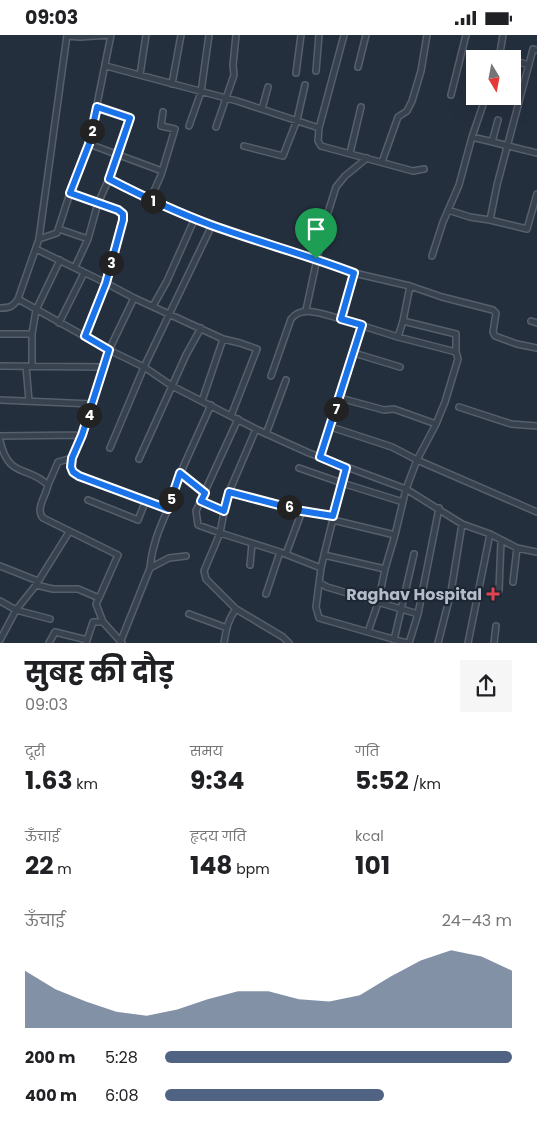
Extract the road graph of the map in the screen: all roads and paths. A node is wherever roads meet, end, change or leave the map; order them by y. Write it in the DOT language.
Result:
graph roads {
  1 [pos="111,35"];
  2 [pos="146,35"];
  3 [pos="180,35"];
  4 [pos="209,35"];
  5 [pos="236,35"];
  6 [pos="301,35"];
  7 [pos="319,35"];
  8 [pos="344,35"];
  9 [pos="366,35"];
  10 [pos="428,35"];
  11 [pos="466,35"];
  12 [pos="503,35"];
  13 [pos="67,36"];
  14 [pos="501,50"];
  15 [pos="537,50"];
  16 [pos="521,62"];
  17 [pos="529,65"];
  18 [pos="106,66"];
  19 [pos="358,67"];
  20 [pos="316,71"];
  21 [pos="296,73"];
  22 [pos="140,75"];
  23 [pos="172,84"];
  24 [pos="305,85"];
  25 [pos="268,87"];
  26 [pos="201,92"];
  27 [pos="451,95"];
  28 [pos="226,98"];
  29 [pos="483,105"];
  30 [pos="97,107"];
  31 [pos="361,107"];
  32 [pos="262,109"];
  33 [pos="163,112"];
  34 [pos="296,120"];
  35 [pos="498,120"];
  36 [pos="189,125"];
  37 [pos="216,127"];
  38 [pos="319,128"];
  39 [pos="472,137"];
  40 [pos="492,141"];
  41 [pos="89,144"];
  42 [pos="244,146"];
  43 [pos="507,147"];
  44 [pos="350,153"];
  45 [pos="537,153"];
  46 [pos="118,154"];
  47 [pos="367,158"];
  48 [pos="382,162"];
  49 [pos="424,169"];
  50 [pos="162,171"];
  51 [pos="109,179"];
  52 [pos="70,193"];
  53 [pos="537,194"];
  54 [pos="150,200"];
  55 [pos="98,203"];
  56 [pos="448,210"];
  57 [pos="195,218"];
  58 [pos="490,221"];
  59 [pos="212,225"];
  60 [pos="59,229"];
  61 [pos="39,239"];
  62 [pos="88,239"];
  63 [pos="36,249"];
  64 [pos="432,256"];
  65 [pos="316,259"];
  66 [pos="60,260"];
  67 [pos="75,267"];
  68 [pos="84,273"];
  69 [pos="354,273"];
  70 [pos="106,283"];
  71 [pos="410,286"];
  72 [pos="134,298"];
  73 [pos="18,299"];
  74 [pos="153,306"];
  75 [pos="0,307"];
  76 [pos="36,310"];
  77 [pos="306,310"];
  78 [pos="170,314"];
  79 [pos="341,319"];
  80 [pos="403,321"];
  81 [pos="531,321"];
  82 [pos="59,323"];
  83 [pos="537,323"];
  84 [pos="362,325"];
  85 [pos="200,328"];
  86 [pos="0,334"];
  87 [pos="32,334"];
  88 [pos="85,336"];
  89 [pos="398,337"];
  90 [pos="223,339"];
  91 [pos="537,348"];
  92 [pos="109,350"];
  93 [pos="456,352"];
  94 [pos="354,353"];
  95 [pos="0,366"];
  96 [pos="29,366"];
  97 [pos="104,367"];
  98 [pos="144,367"];
  99 [pos="400,367"];
  100 [pos="271,376"];
  101 [pos="286,380"];
  102 [pos="172,386"];
  103 [pos="340,398"];
  104 [pos="0,400"];
  105 [pos="29,401"];
  106 [pos="202,401"];
  107 [pos="93,404"];
  108 [pos="211,405"];
  109 [pos="459,407"];
  110 [pos="231,415"];
  111 [pos="238,419"];
  112 [pos="436,423"];
  113 [pos="537,426"];
  114 [pos="331,427"];
  115 [pos="256,429"];
  116 [pos="266,434"];
  117 [pos="82,435"];
  118 [pos="0,437"];
  119 [pos="0,441"];
  120 [pos="110,448"];
  121 [pos="1,453"];
  122 [pos="320,457"];
  123 [pos="72,458"];
  124 [pos="139,459"];
  125 [pos="417,460"];
  126 [pos="299,468"];
  127 [pos="346,468"];
  128 [pos="180,473"];
  129 [pos="342,483"];
  130 [pos="48,485"];
  131 [pos="406,489"];
  132 [pos="229,492"];
  133 [pos="205,493"];
  134 [pos="88,500"];
  135 [pos="146,500"];
  136 [pos="201,501"];
  137 [pos="403,502"];
  138 [pos="439,508"];
  139 [pos="168,509"];
  140 [pos="224,511"];
  141 [pos="302,511"];
  142 [pos="537,511"];
  143 [pos="333,518"];
  144 [pos="462,524"];
  145 [pos="68,532"];
  146 [pos="220,533"];
  147 [pos="490,534"];
  148 [pos="395,535"];
  149 [pos="501,541"];
  150 [pos="252,544"];
  151 [pos="517,548"];
  152 [pos="280,551"];
  153 [pos="537,552"];
  154 [pos="286,554"];
  155 [pos="414,554"];
  156 [pos="324,555"];
  157 [pos="186,556"];
  158 [pos="250,565"];
  159 [pos="0,566"];
  160 [pos="150,568"];
  161 [pos="321,568"];
  162 [pos="385,569"];
  163 [pos="514,582"];
  164 [pos="37,583"];
  165 [pos="320,583"];
  166 [pos="499,590"];
  167 [pos="266,594"];
  168 [pos="99,598"];
  169 [pos="0,601"];
  170 [pos="378,603"];
  171 [pos="16,609"];
  172 [pos="236,609"];
  173 [pos="98,610"];
  174 [pos="401,610"];
  175 [pos="418,614"];
  176 [pos="189,615"];
  177 [pos="50,619"];
  178 [pos="93,622"];
  179 [pos="103,622"];
  180 [pos="496,626"];
  181 [pos="227,628"];
  182 [pos="368,632"];
  183 [pos="0,640"];
  184 [pos="394,640"];
  185 [pos="86,641"];
  186 [pos="49,643"];
  187 [pos="120,643"];
  188 [pos="224,643"];
  189 [pos="289,643"];
  190 [pos="408,643"];
  191 [pos="438,643"];
  192 [pos="468,643"];
  193 [pos="494,643"];
  1 -- 13 [label="street"];
  1 -- 18 [label="street"];
  2 -- 22 [label="street"];
  3 -- 23 [label="street"];
  4 -- 26 [label="street"];
  5 -- 28 [label="street"];
  6 -- 21 [label="street"];
  7 -- 20 [label="street"];
  8 -- 38 [label="street"];
  9 -- 19 [label="street"];
  10 -- 48 [label="street"];
  11 -- 27 [label="street"];
  12 -- 14 [label="street"];
  13 -- 61 [label="street"];
  15 -- 17 [label="street"];
  16 -- 17 [label="street"];
  17 -- 43 [label="street"];
  18 -- 22 [label="street"];
  18 -- 30 [label="street"];
  22 -- 23 [label="street"];
  23 -- 26 [label="street"];
  24 -- 34 [label="street"];
  25 -- 32 [label="street"];
  26 -- 28 [label="street"];
  26 -- 36 [label="street"];
  28 -- 32 [label="street"];
  28 -- 37 [label="street"];
  29 -- 39 [label="street"];
  30 -- 41 [label="street"];
  30 -- 46 [label="street"];
  31 -- 44 [label="street"];
  32 -- 34 [label="street"];
  33 -- 50 [label="street"];
  34 -- 38 [label="street"];
  34 -- 42 [label="street"];
  35 -- 40 [label="street"];
  38 -- 44 [label="street"];
  39 -- 40 [label="street"];
  39 -- 56 [label="street"];
  40 -- 43 [label="street"];
  41 -- 46 [label="street"];
  41 -- 52 [label="street"];
  43 -- 45 [label="street"];
  43 -- 58 [label="street"];
  44 -- 47 [label="street"];
  46 -- 50 [label="street"];
  46 -- 51 [label="street"];
  47 -- 48 [label="street"];
  47 -- 65 [label="street"];
  48 -- 49 [label="street"];
  50 -- 54 [label="street"];
  51 -- 54 [label="street"];
  51 -- 55 [label="street"];
  52 -- 55 [label="street"];
  52 -- 60 [label="street"];
  53 -- 58 [label="street"];
  54 -- 57 [label="street"];
  55 -- 62 [label="street"];
  55 -- 70 [label="street"];
  56 -- 58 [label="street"];
  56 -- 64 [label="street"];
  57 -- 59 [label="street"];
  57 -- 74 [label="street"];
  59 -- 65 [label="street"];
  59 -- 78 [label="street"];
  60 -- 61 [label="street"];
  60 -- 62 [label="street"];
  61 -- 63 [label="street"];
  62 -- 67 [label="street"];
  63 -- 66 [label="street"];
  63 -- 73 [label="street"];
  65 -- 69 [label="street"];
  65 -- 77 [label="street"];
  66 -- 67 [label="street"];
  66 -- 76 [label="street"];
  67 -- 68 [label="street"];
  68 -- 70 [label="street"];
  68 -- 82 [label="street"];
  69 -- 71 [label="street"];
  69 -- 79 [label="street"];
  70 -- 72 [label="street"];
  70 -- 88 [label="street"];
  71 -- 80 [label="street"];
  71 -- 91 [label="street"];
  72 -- 74 [label="street"];
  72 -- 92 [label="street"];
  73 -- 75 [label="street"];
  73 -- 76 [label="street"];
  74 -- 78 [label="street"];
  76 -- 82 [label="street"];
  76 -- 87 [label="street"];
  77 -- 79 [label="street"];
  77 -- 100 [label="street"];
  78 -- 85 [label="street"];
  78 -- 98 [label="street"];
  79 -- 84 [label="street"];
  80 -- 89 [label="street"];
  80 -- 93 [label="street"];
  81 -- 83 [label="street"];
  82 -- 88 [label="street"];
  84 -- 89 [label="street"];
  84 -- 94 [label="street"];
  85 -- 90 [label="street"];
  85 -- 102 [label="street"];
  86 -- 87 [label="street"];
  87 -- 96 [label="street"];
  88 -- 92 [label="street"];
  89 -- 93 [label="street"];
  90 -- 106 [label="street"];
  90 -- 110 [label="street"];
  92 -- 97 [label="street"];
  92 -- 98 [label="street"];
  93 -- 112 [label="street"];
  94 -- 99 [label="street"];
  94 -- 103 [label="street"];
  95 -- 96 [label="street"];
  96 -- 97 [label="street"];
  96 -- 105 [label="street"];
  97 -- 107 [label="street"];
  98 -- 102 [label="street"];
  98 -- 120 [label="street"];
  101 -- 116 [label="street"];
  102 -- 106 [label="street"];
  102 -- 124 [label="street"];
  103 -- 112 [label="street"];
  103 -- 114 [label="street"];
  104 -- 105 [label="street"];
  105 -- 107 [label="street"];
  106 -- 108 [label="street"];
  107 -- 117 [label="street"];
  108 -- 110 [label="street"];
  108 -- 128 [label="street"];
  109 -- 113 [label="street"];
  110 -- 111 [label="street"];
  111 -- 115 [label="street"];
  111 -- 133 [label="street"];
  112 -- 125 [label="street"];
  114 -- 122 [label="street"];
  114 -- 125 [label="street"];
  115 -- 116 [label="street"];
  115 -- 132 [label="street"];
  116 -- 122 [label="street"];
  117 -- 118 [label="street"];
  117 -- 123 [label="street"];
  119 -- 121 [label="street"];
  121 -- 130 [label="street"];
  122 -- 127 [label="street"];
  123 -- 130 [label="street"];
  123 -- 135 [label="street"];
  125 -- 131 [label="street"];
  125 -- 142 [label="street"];
  126 -- 129 [label="street"];
  127 -- 129 [label="street"];
  127 -- 131 [label="street"];
  128 -- 133 [label="street"];
  128 -- 139 [label="street"];
  129 -- 137 [label="street"];
  129 -- 143 [label="street"];
  130 -- 145 [label="street"];
  131 -- 137 [label="street"];
  131 -- 138 [label="street"];
  132 -- 140 [label="street"];
  132 -- 141 [label="street"];
  133 -- 136 [label="street"];
  134 -- 135 [label="street"];
  135 -- 139 [label="street"];
  136 -- 140 [label="street"];
  136 -- 146 [label="street"];
  137 -- 148 [label="street"];
  138 -- 144 [label="street"];
  138 -- 175 [label="street"];
  139 -- 160 [label="street"];
  140 -- 146 [label="street"];
  141 -- 143 [label="street"];
  141 -- 154 [label="street"];
  143 -- 148 [label="street"];
  143 -- 156 [label="street"];
  144 -- 147 [label="street"];
  144 -- 191 [label="street"];
  145 -- 164 [label="street"];
  145 -- 168 [label="street"];
  146 -- 150 [label="street"];
  146 -- 172 [label="street"];
  147 -- 149 [label="street"];
  147 -- 192 [label="street"];
  148 -- 162 [label="street"];
  149 -- 151 [label="street"];
  149 -- 166 [label="street"];
  150 -- 152 [label="street"];
  150 -- 158 [label="street"];
  151 -- 153 [label="street"];
  151 -- 163 [label="street"];
  152 -- 154 [label="street"];
  152 -- 167 [label="street"];
  154 -- 161 [label="street"];
  155 -- 174 [label="street"];
  156 -- 161 [label="street"];
  156 -- 162 [label="street"];
  157 -- 160 [label="street"];
  159 -- 164 [label="street"];
  160 -- 187 [label="street"];
  161 -- 165 [label="street"];
  162 -- 170 [label="street"];
  164 -- 168 [label="street"];
  164 -- 171 [label="street"];
  165 -- 170 [label="street"];
  165 -- 182 [label="street"];
  168 -- 173 [label="street"];
  169 -- 171 [label="street"];
  170 -- 174 [label="street"];
  170 -- 182 [label="street"];
  171 -- 177 [label="street"];
  171 -- 183 [label="street"];
  172 -- 181 [label="street"];
  172 -- 189 [label="street"];
  173 -- 178 [label="street"];
  173 -- 179 [label="street"];
  174 -- 175 [label="street"];
  174 -- 184 [label="street"];
  175 -- 190 [label="street"];
  176 -- 181 [label="street"];
  178 -- 179 [label="street"];
  178 -- 185 [label="street"];
  179 -- 187 [label="street"];
  180 -- 193 [label="street"];
  181 -- 188 [label="street"];
  182 -- 184 [label="street"];
  184 -- 190 [label="street"];
  185 -- 186 [label="street"];
}
